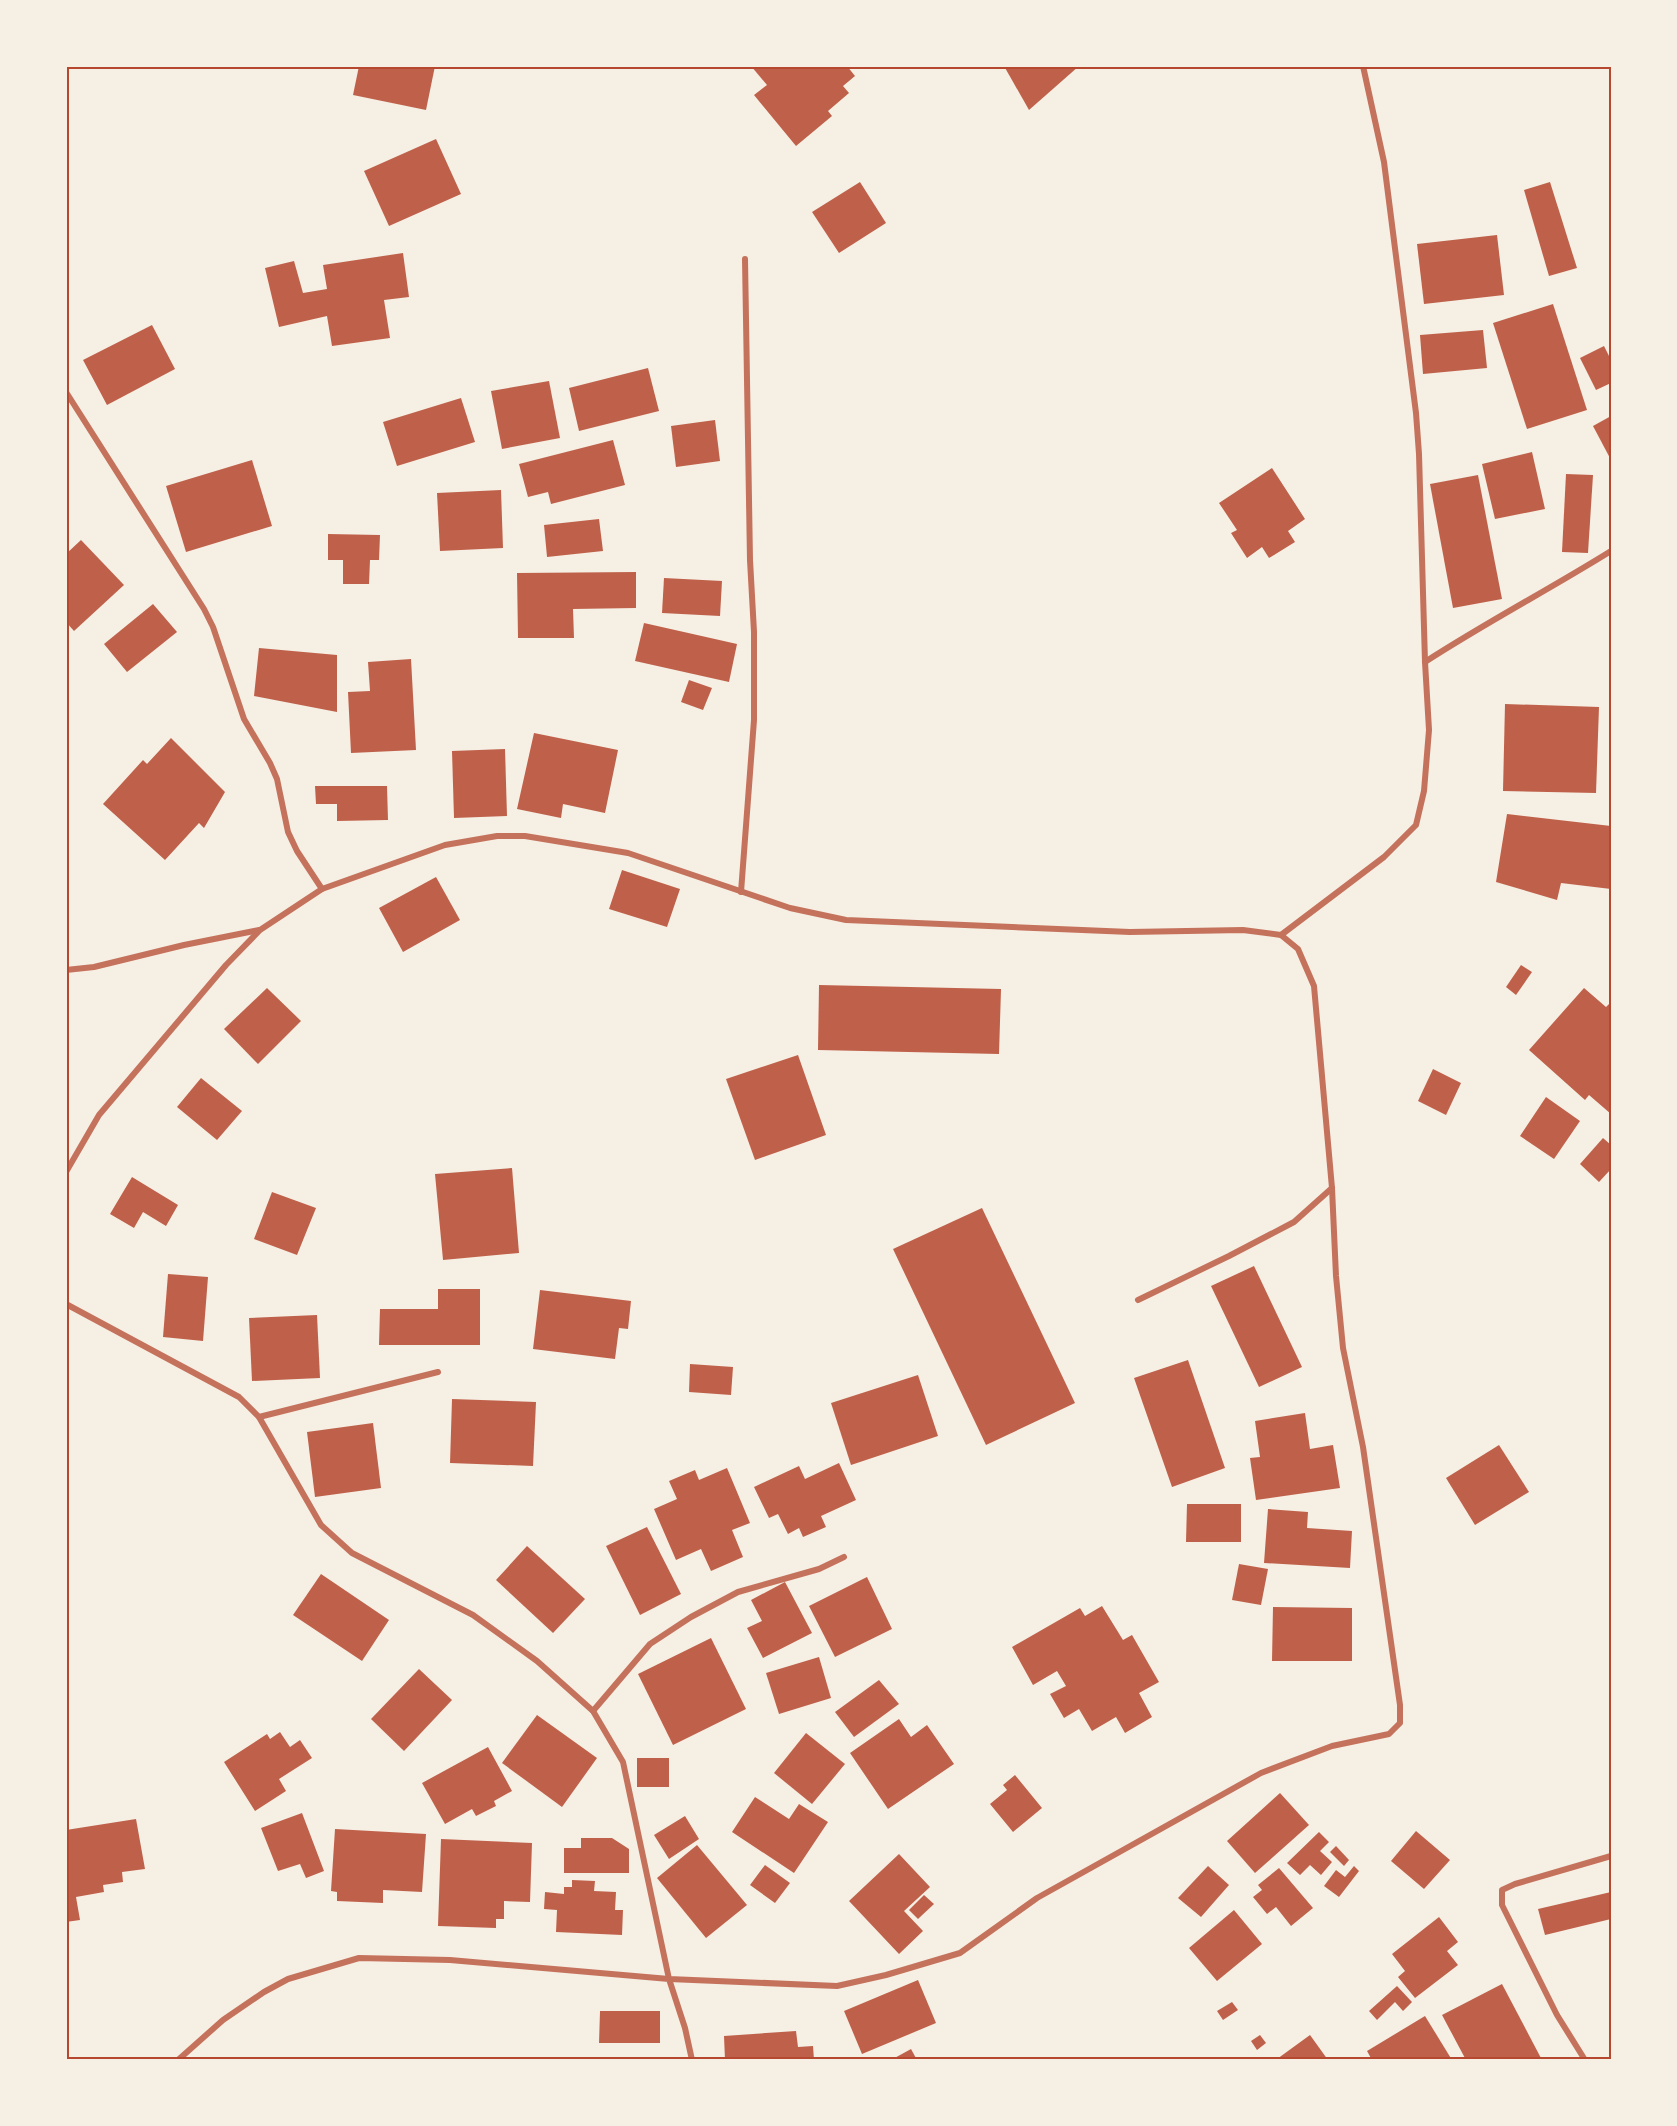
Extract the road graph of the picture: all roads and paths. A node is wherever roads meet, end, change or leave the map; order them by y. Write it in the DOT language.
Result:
graph roads {
  1 [pos="1363,66"];
  2 [pos="745,260"];
  3 [pos="66,392"];
  4 [pos="1611,551"];
  5 [pos="1425,662"];
  6 [pos="322,889"];
  7 [pos="741,892"];
  8 [pos="260,930"];
  9 [pos="1281,935"];
  10 [pos="66,970"];
  11 [pos="66,1172"];
  12 [pos="1332,1188"];
  13 [pos="1138,1300"];
  14 [pos="66,1304"];
  15 [pos="438,1372"];
  16 [pos="259,1417"];
  17 [pos="844,1557"];
  18 [pos="593,1711"];
  19 [pos="1611,1856"];
  20 [pos="669,1979"];
  21 [pos="178,2060"];
  22 [pos="692,2060"];
  23 [pos="1585,2060"];
  1 -- 5 [label="street"];
  2 -- 7 [label="street"];
  3 -- 6 [label="street"];
  4 -- 5 [label="street"];
  5 -- 9 [label="street"];
  6 -- 7 [label="street"];
  6 -- 8 [label="street"];
  7 -- 9 [label="street"];
  8 -- 10 [label="street"];
  8 -- 11 [label="street"];
  9 -- 12 [label="street"];
  12 -- 13 [label="street"];
  12 -- 20 [label="street"];
  14 -- 16 [label="street"];
  15 -- 16 [label="street"];
  16 -- 18 [label="street"];
  17 -- 18 [label="street"];
  18 -- 20 [label="street"];
  19 -- 23 [label="street"];
  20 -- 21 [label="street"];
  20 -- 22 [label="street"];
}
